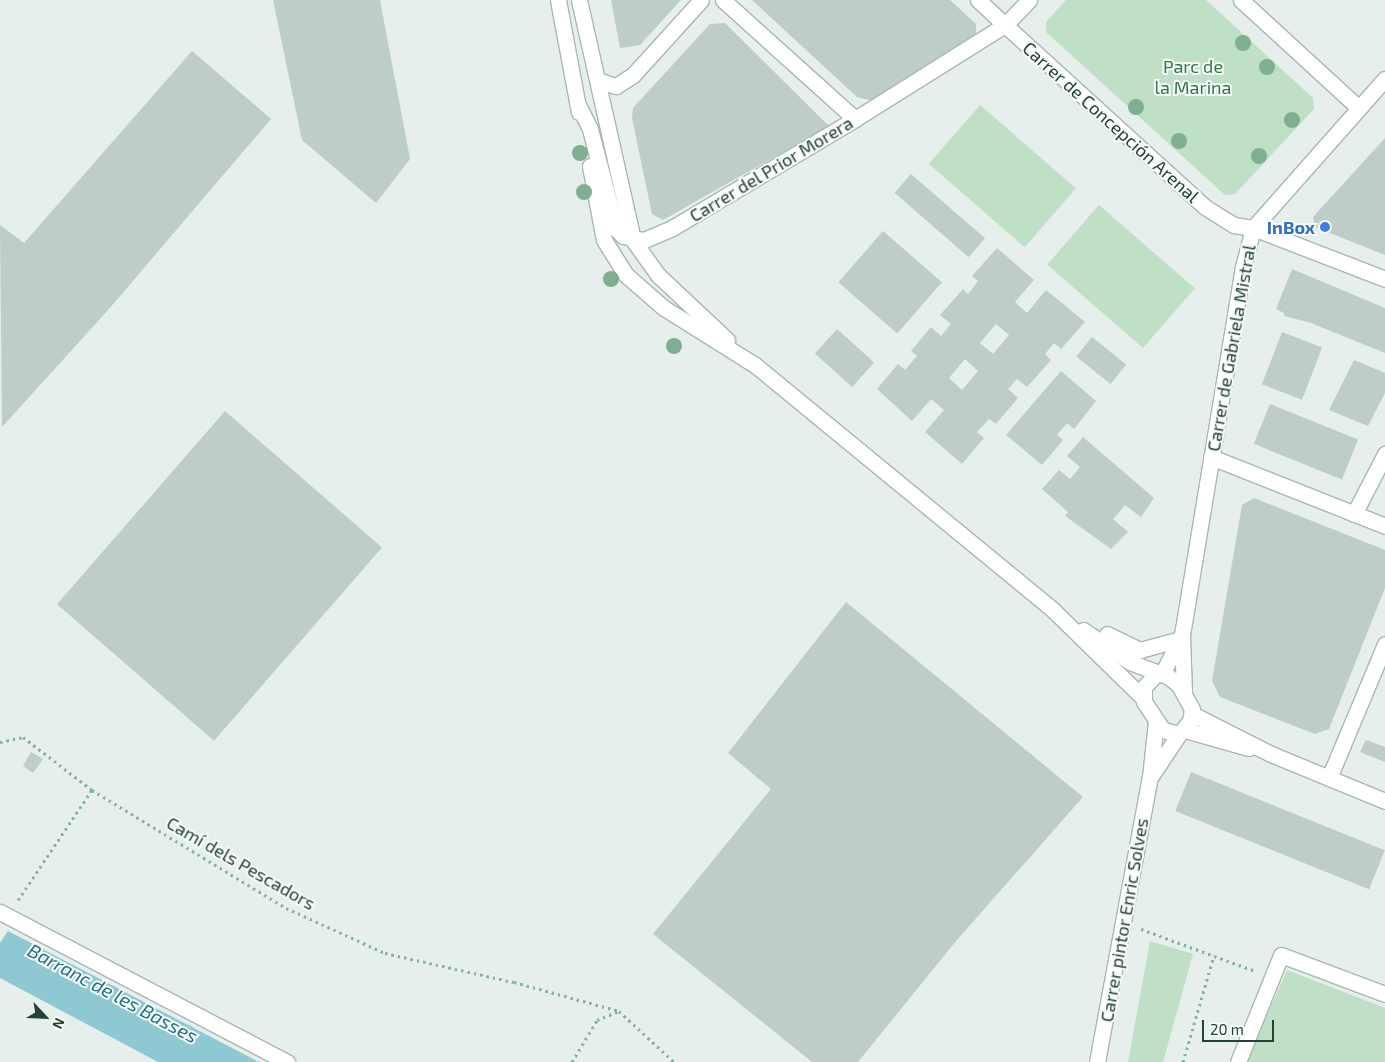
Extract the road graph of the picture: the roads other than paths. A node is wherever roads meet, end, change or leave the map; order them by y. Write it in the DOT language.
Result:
graph roads {
  1 [pos="558,0"];
  2 [pos="579,0"];
  3 [pos="701,0"];
  4 [pos="723,0"];
  5 [pos="978,0"];
  6 [pos="1028,0"];
  7 [pos="1241,0"];
  8 [pos="1005,25"];
  9 [pos="1385,79"];
  10 [pos="596,80"];
  11 [pos="577,103"];
  12 [pos="1359,108"];
  13 [pos="855,119"];
  14 [pos="1253,228"];
  15 [pos="633,240"];
  16 [pos="1385,280"];
  17 [pos="755,365"];
  18 [pos="1385,454"];
  19 [pos="1211,458"];
  20 [pos="1354,514"];
  21 [pos="1385,526"];
  22 [pos="1053,610"];
  23 [pos="1068,620"];
  24 [pos="1181,637"];
  25 [pos="1385,644"];
  26 [pos="1380,671"];
  27 [pos="1159,674"];
  28 [pos="1184,692"];
  29 [pos="1142,697"];
  30 [pos="1192,714"];
  31 [pos="1156,721"];
  32 [pos="1182,732"];
  33 [pos="1271,754"];
  34 [pos="1150,777"];
  35 [pos="1329,778"];
  36 [pos="1385,801"];
  37 [pos="4,914"];
  38 [pos="1385,994"];
  39 [pos="287,1062"];
  40 [pos="1097,1062"];
  41 [pos="1238,1062"];
  1 -- 11 [label="street"];
  2 -- 10 [label="street"];
  3 -- 10 [label="street"];
  4 -- 13 [label="street"];
  5 -- 8 [label="street, Carrer de Concepción Arenal"];
  6 -- 8 [label="street, Carrer del Prior Morera"];
  7 -- 12 [label="street"];
  8 -- 13 [label="street, Carrer del Prior Morera"];
  8 -- 14 [label="street, Carrer de Concepción Arenal"];
  9 -- 12 [label="street, Carrer de Gabriela Mistral"];
  10 -- 15 [label="street"];
  11 -- 15 [label="street"];
  11 -- 17 [label="street"];
  12 -- 14 [label="street, Carrer de Gabriela Mistral"];
  13 -- 15 [label="street, Carrer del Prior Morera"];
  14 -- 16 [label="street, Carrer de Concepción Arenal"];
  14 -- 19 [label="street, Carrer de Gabriela Mistral"];
  15 -- 17 [label="street"];
  17 -- 22 [label="street"];
  18 -- 20 [label="street"];
  19 -- 20 [label="street"];
  19 -- 24 [label="street, Carrer de Gabriela Mistral"];
  20 -- 21 [label="street"];
  22 -- 23 [label="street"];
  22 -- 29 [label="street"];
  23 -- 24 [label="street"];
  23 -- 27 [label="street"];
  24 -- 27 [label="street, Carrer de Gabriela Mistral"];
  24 -- 28 [label="street, Carrer de Gabriela Mistral"];
  25 -- 26 [label="street"];
  26 -- 35 [label="street"];
  27 -- 28 [label="street"];
  27 -- 29 [label="street"];
  28 -- 30 [label="street"];
  29 -- 31 [label="street"];
  30 -- 32 [label="street"];
  30 -- 33 [label="street"];
  31 -- 32 [label="street"];
  31 -- 34 [label="street, Carrer pintor Enric Solves"];
  32 -- 33 [label="street"];
  32 -- 34 [label="street, Carrer pintor Enric Solves"];
  33 -- 35 [label="street"];
  34 -- 40 [label="street, Carrer pintor Enric Solves"];
  35 -- 36 [label="street"];
  37 -- 39 [label="street"];
  38 -- 41 [label="street"];
}
